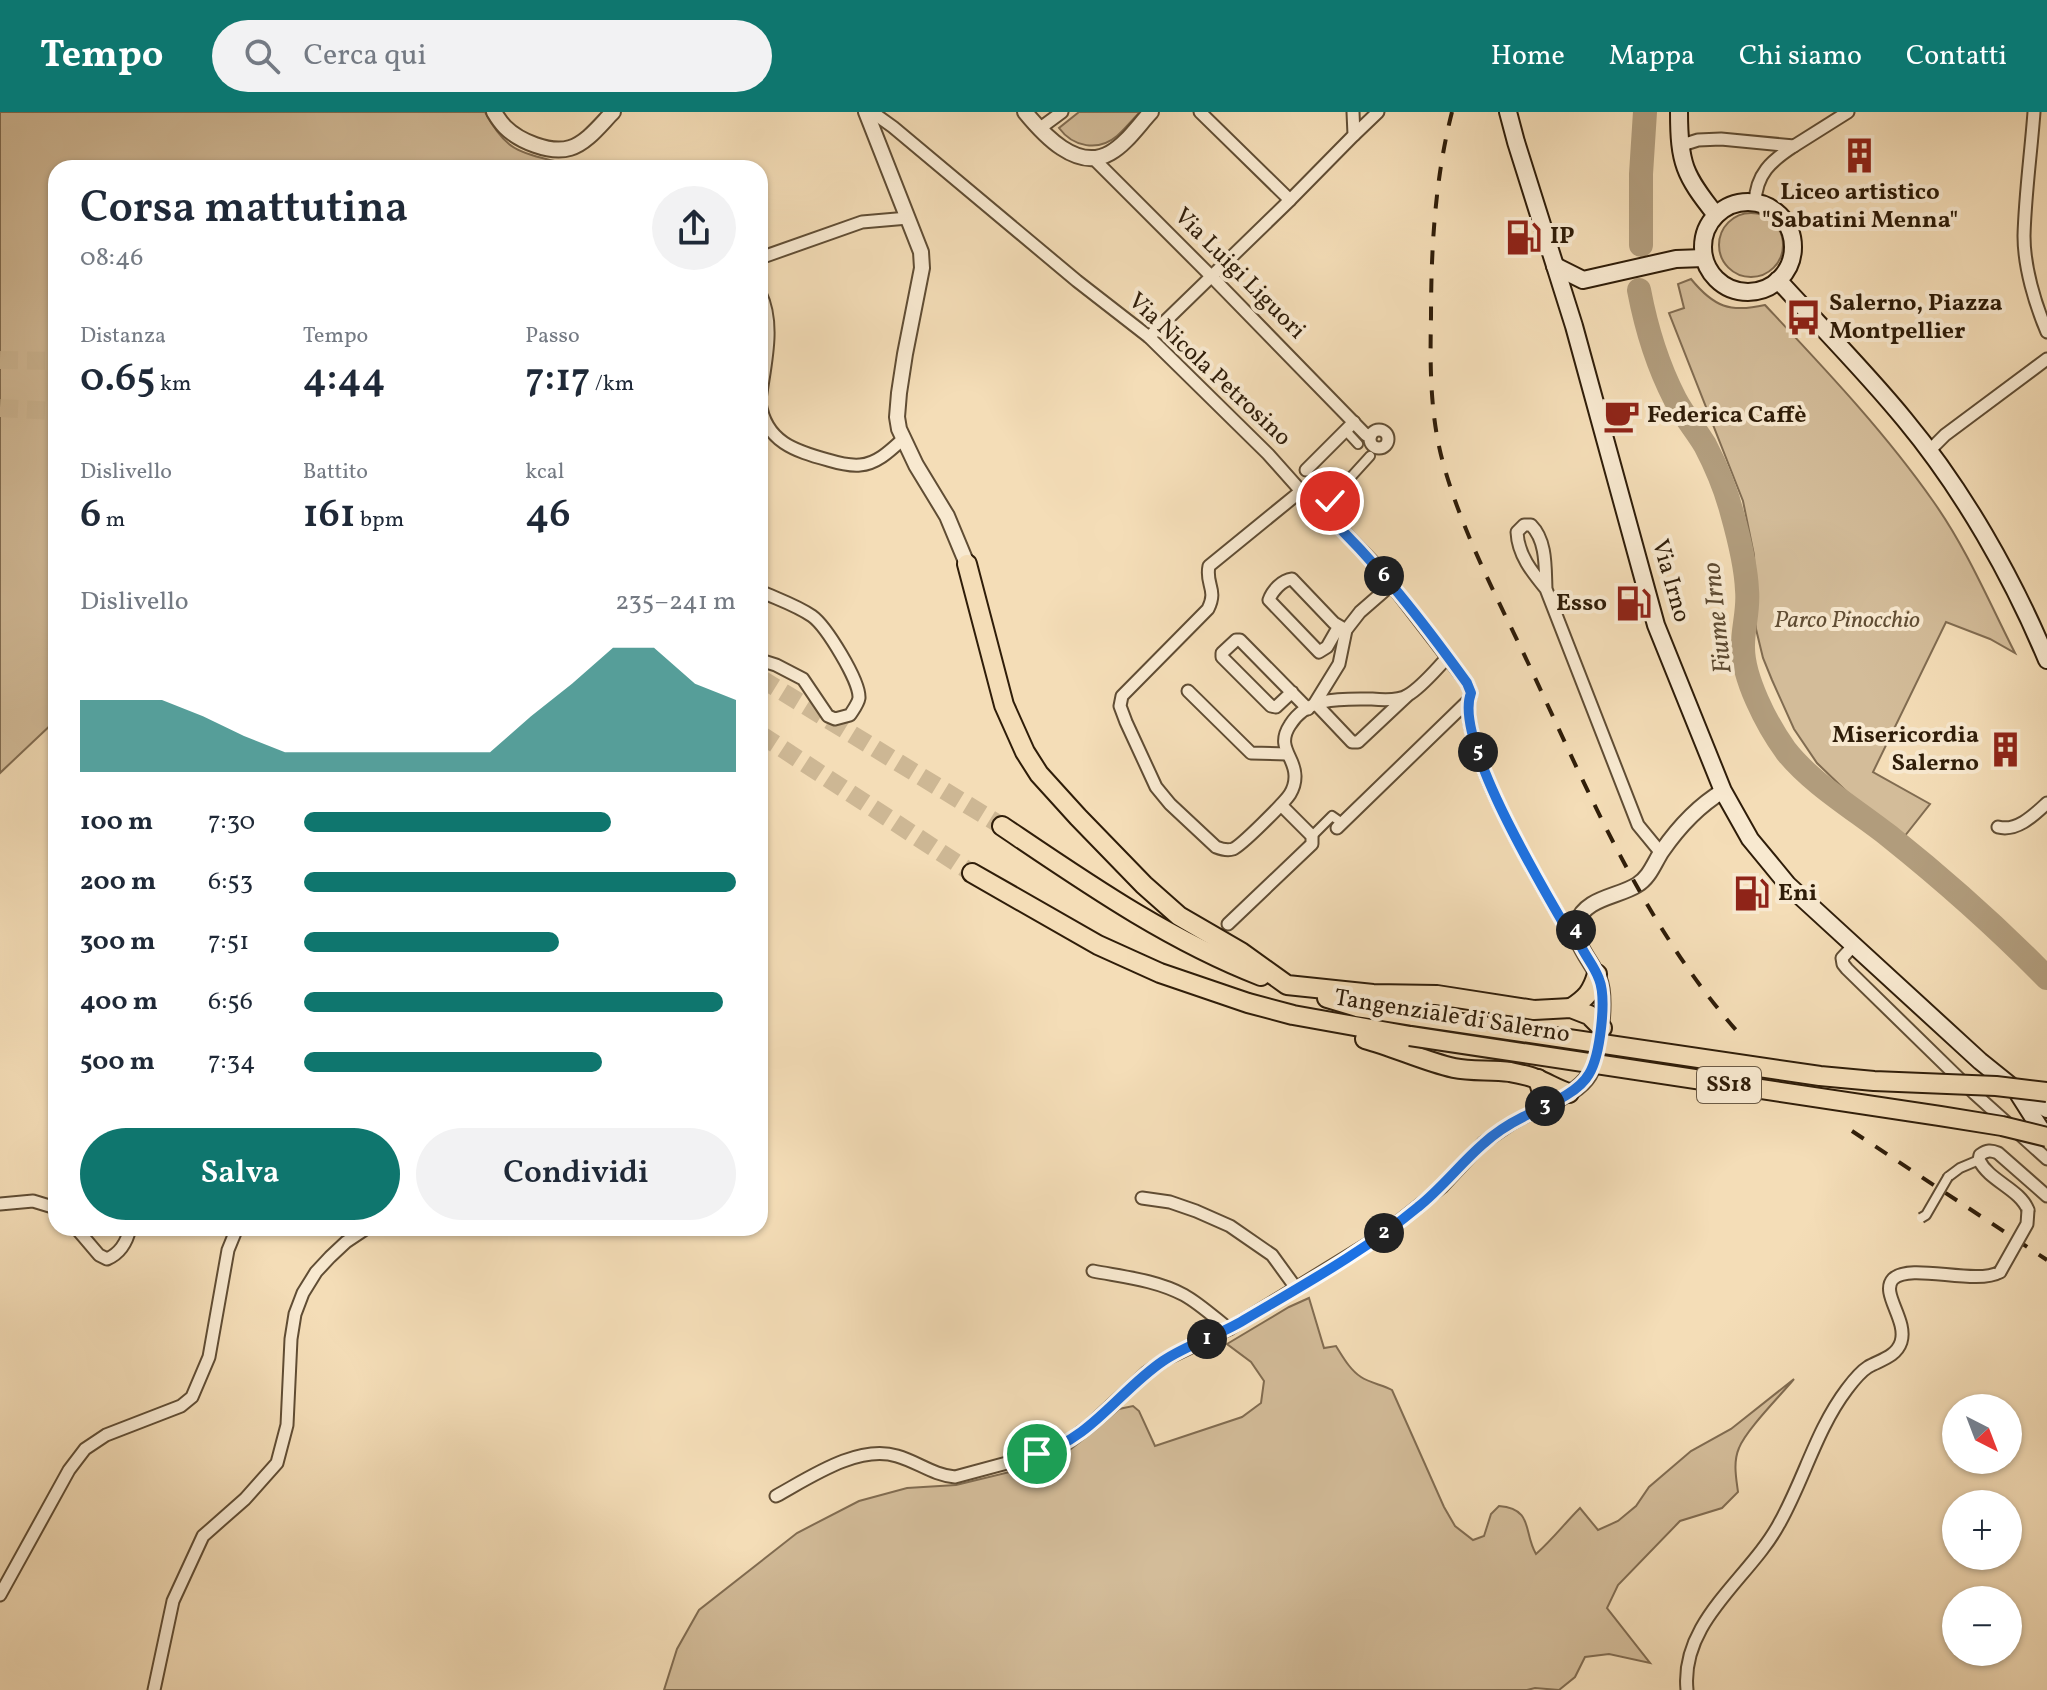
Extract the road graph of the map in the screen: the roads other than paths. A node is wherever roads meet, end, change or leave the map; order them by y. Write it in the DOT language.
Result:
graph roads {
  1 [pos="494,112"];
  2 [pos="613,112"];
  3 [pos="869,112"];
  4 [pos="1025,112"];
  5 [pos="1062,112"];
  6 [pos="1151,112"];
  7 [pos="1200,112"];
  8 [pos="1353,112"];
  9 [pos="1378,112"];
  10 [pos="1508,112"];
  11 [pos="1679,112"];
  12 [pos="1848,112"];
  13 [pos="2034,112"];
  14 [pos="1039,129"];
  15 [pos="1354,135"];
  16 [pos="1679,146"];
  17 [pos="1794,146"];
  18 [pos="1092,157"];
  19 [pos="1290,200"];
  20 [pos="1755,203"];
  21 [pos="1716,215"];
  22 [pos="908,218"];
  23 [pos="768,255"];
  24 [pos="1704,258"];
  25 [pos="1555,266"];
  26 [pos="1212,277"];
  27 [pos="1583,280"];
  28 [pos="1778,280"];
  29 [pos="1570,314"];
  30 [pos="2047,332"];
  31 [pos="1149,337"];
  32 [pos="2047,359"];
  33 [pos="1350,426"];
  34 [pos="768,427"];
  35 [pos="1365,438"];
  36 [pos="903,439"];
  37 [pos="1929,451"];
  38 [pos="1370,456"];
  39 [pos="1306,470"];
  40 [pos="1301,491"];
  41 [pos="1321,510"];
  42 [pos="967,564"];
  43 [pos="1391,585"];
  44 [pos="1546,589"];
  45 [pos="768,595"];
  46 [pos="1342,628"];
  47 [pos="1448,657"];
  48 [pos="2047,660"];
  49 [pos="768,662"];
  50 [pos="1188,691"];
  51 [pos="1292,692"];
  52 [pos="1408,696"];
  53 [pos="1468,701"];
  54 [pos="1312,706"];
  55 [pos="1287,754"];
  56 [pos="1723,791"];
  57 [pos="2047,803"];
  58 [pos="1281,805"];
  59 [pos="1002,826"];
  60 [pos="1339,826"];
  61 [pos="1998,827"];
  62 [pos="1312,836"];
  63 [pos="1661,853"];
  64 [pos="972,873"];
  65 [pos="1228,924"];
  66 [pos="1576,930"];
  67 [pos="1854,945"];
  68 [pos="1597,974"];
  69 [pos="1287,985"];
  70 [pos="1248,1003"];
  71 [pos="1571,1008"];
  72 [pos="1602,1028"];
  73 [pos="1538,1079"];
  74 [pos="2016,1090"];
  75 [pos="2047,1092"];
  76 [pos="1569,1093"];
  77 [pos="1544,1106"];
  78 [pos="2047,1109"];
  79 [pos="2047,1136"];
  80 [pos="2047,1159"];
  81 [pos="1979,1160"];
  82 [pos="2047,1196"];
  83 [pos="1142,1198"];
  84 [pos="0,1204"];
  85 [pos="48,1206"];
  86 [pos="1916,1218"];
  87 [pos="83,1236"];
  88 [pos="127,1236"];
  89 [pos="234,1236"];
  90 [pos="355,1236"];
  91 [pos="1093,1271"];
  92 [pos="1296,1288"];
  93 [pos="1229,1329"];
  94 [pos="776,1496"];
  95 [pos="0,1595"];
  96 [pos="154,1690"];
  97 [pos="1687,1690"];
  1 -- 2 [label="street"];
  3 -- 22 [label="street"];
  3 -- 31 [label="street, Via Nicola Petrosino"];
  4 -- 14 [label="street"];
  5 -- 14 [label="street"];
  6 -- 18 [label="street"];
  7 -- 19 [label="street"];
  8 -- 15 [label="street"];
  9 -- 15 [label="street"];
  10 -- 25 [label="main road, Via Irno"];
  11 -- 16 [label="main road"];
  12 -- 17 [label="street"];
  13 -- 30 [label="street"];
  14 -- 18 [label="street"];
  15 -- 19 [label="street"];
  16 -- 17 [label="street"];
  16 -- 21 [label="main road"];
  17 -- 20 [label="street"];
  18 -- 26 [label="street, Via Luigi Liguori"];
  19 -- 26 [label="street"];
  20 -- 21 [label="main road"];
  20 -- 28 [label="main road"];
  21 -- 24 [label="main road"];
  22 -- 23 [label="street"];
  22 -- 36 [label="street"];
  24 -- 27 [label="main road"];
  24 -- 28 [label="main road"];
  25 -- 27 [label="main road"];
  25 -- 29 [label="main road, Via Irno"];
  26 -- 31 [label="street"];
  26 -- 33 [label="street, Via Luigi Liguori"];
  27 -- 29 [label="main road"];
  28 -- 37 [label="main road"];
  29 -- 56 [label="main road, Via Irno"];
  31 -- 40 [label="street, Via Nicola Petrosino"];
  32 -- 37 [label="street"];
  33 -- 35 [label="street, Via Luigi Liguori"];
  33 -- 39 [label="street"];
  34 -- 36 [label="street"];
  36 -- 42 [label="street"];
  37 -- 48 [label="main road"];
  38 -- 41 [label="street"];
  40 -- 41 [label="street, Via Nicola Petrosino"];
  40 -- 58 [label="street"];
  41 -- 43 [label="street, Via Nicola Petrosino"];
  42 -- 69 [label="highway"];
  43 -- 46 [label="street"];
  43 -- 47 [label="street, Via Nicola Petrosino"];
  44 -- 44 [label="street"];
  44 -- 63 [label="street"];
  45 -- 49 [label="street"];
  46 -- 46 [label="street"];
  46 -- 54 [label="street"];
  47 -- 52 [label="street"];
  47 -- 53 [label="street, Via Nicola Petrosino"];
  50 -- 55 [label="street"];
  51 -- 51 [label="street"];
  51 -- 54 [label="street"];
  52 -- 54 [label="street"];
  52 -- 54 [label="street"];
  53 -- 60 [label="street"];
  53 -- 66 [label="street, Via Nicola Petrosino"];
  54 -- 55 [label="street"];
  55 -- 58 [label="street"];
  56 -- 63 [label="street"];
  56 -- 67 [label="main road, Via Irno"];
  57 -- 61 [label="street"];
  58 -- 62 [label="street"];
  59 -- 69 [label="highway, Tangenziale di Salerno / SS18"];
  60 -- 62 [label="street"];
  62 -- 65 [label="street"];
  63 -- 66 [label="street"];
  64 -- 70 [label="highway, Tangenziale di Salerno / SS18"];
  66 -- 68 [label="street"];
  67 -- 74 [label="main road, Via Irno"];
  67 -- 80 [label="street"];
  68 -- 71 [label="highway"];
  68 -- 72 [label="street"];
  69 -- 71 [label="highway"];
  69 -- 75 [label="highway, Tangenziale di Salerno / SS18, bridge"];
  70 -- 73 [label="highway"];
  70 -- 79 [label="highway, Tangenziale di Salerno / SS18, bridge"];
  71 -- 72 [label="highway"];
  72 -- 76 [label="street"];
  73 -- 76 [label="highway"];
  73 -- 77 [label="highway"];
  74 -- 78 [label="main road, Via Irno"];
  74 -- 79 [label="main road, Via Irno"];
  76 -- 77 [label="street"];
  77 -- 92 [label="street"];
  81 -- 82 [label="street"];
  81 -- 86 [label="street, bridge"];
  81 -- 97 [label="street, bridge"];
  83 -- 92 [label="street"];
  84 -- 85 [label="street"];
  87 -- 88 [label="street"];
  89 -- 95 [label="street"];
  90 -- 96 [label="street"];
  91 -- 93 [label="street"];
  92 -- 93 [label="street"];
  93 -- 94 [label="street"];
}
